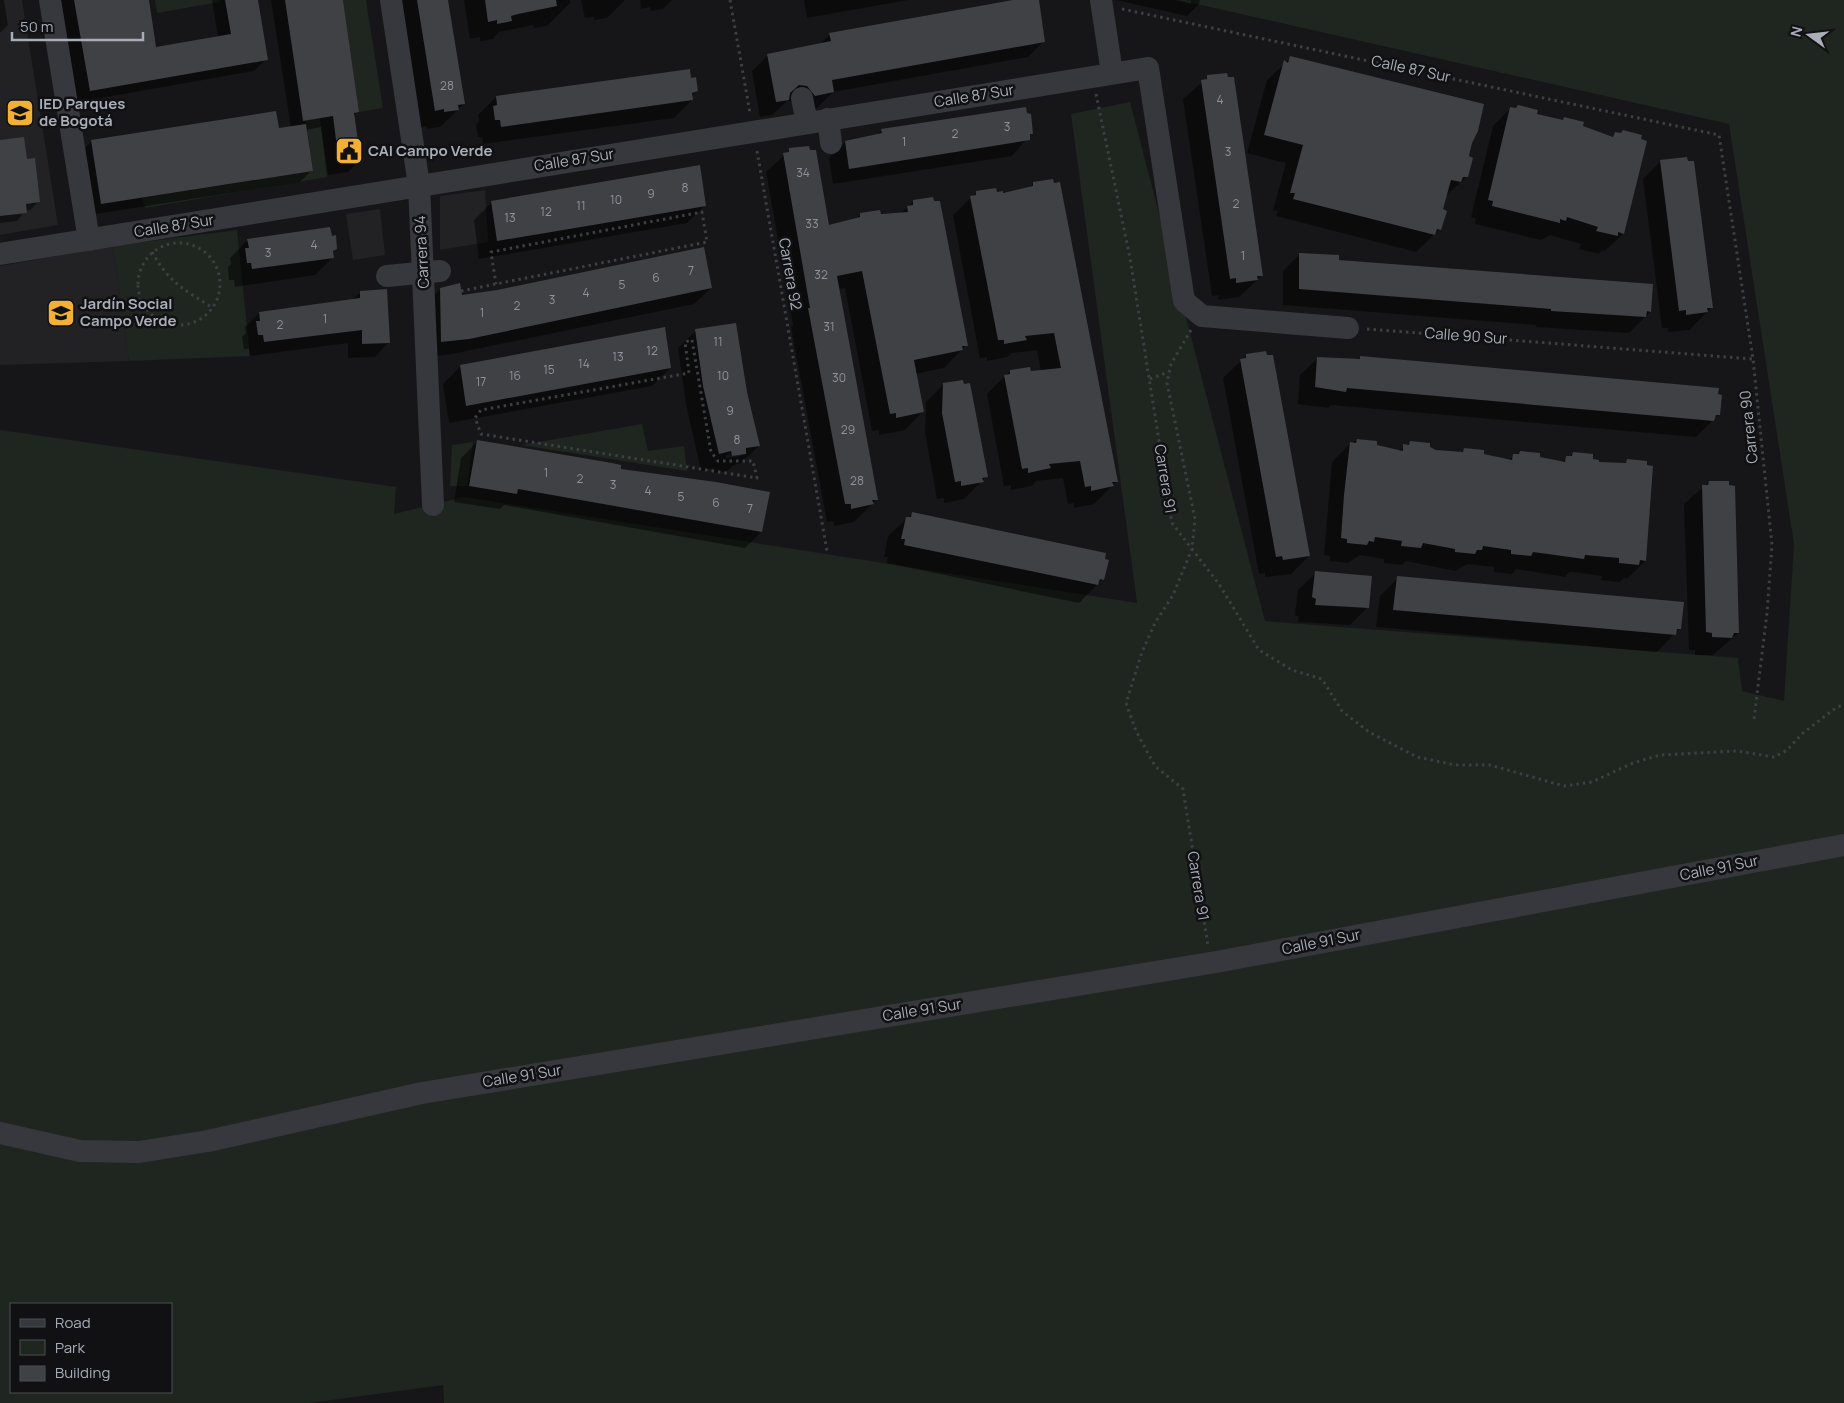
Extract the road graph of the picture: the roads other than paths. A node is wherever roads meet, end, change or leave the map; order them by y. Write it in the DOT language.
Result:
graph roads {
  1 [pos="50,0"];
  2 [pos="391,0"];
  3 [pos="1102,2"];
  4 [pos="1103,75"];
  5 [pos="802,98"];
  6 [pos="817,121"];
  7 [pos="831,143"];
  8 [pos="419,185"];
  9 [pos="89,240"];
  10 [pos="0,254"];
  11 [pos="431,272"];
  12 [pos="386,276"];
  13 [pos="1348,328"];
  14 [pos="433,505"];
  15 [pos="1844,845"];
  16 [pos="0,1133"];
  1 -- 9 [label="street"];
  2 -- 8 [label="street, Carrera 94"];
  3 -- 4 [label="street"];
  4 -- 6 [label="street, Calle 87 Sur"];
  4 -- 13 [label="street, Calle 87 Sur"];
  5 -- 6 [label="street"];
  6 -- 7 [label="street"];
  6 -- 8 [label="street, Calle 87 Sur"];
  8 -- 9 [label="street, Calle 87 Sur"];
  8 -- 11 [label="street, Carrera 94"];
  9 -- 10 [label="street, Calle 87 Sur"];
  11 -- 12 [label="street"];
  11 -- 14 [label="street, Carrera 94"];
  15 -- 16 [label="street, Calle 91 Sur"];
}
